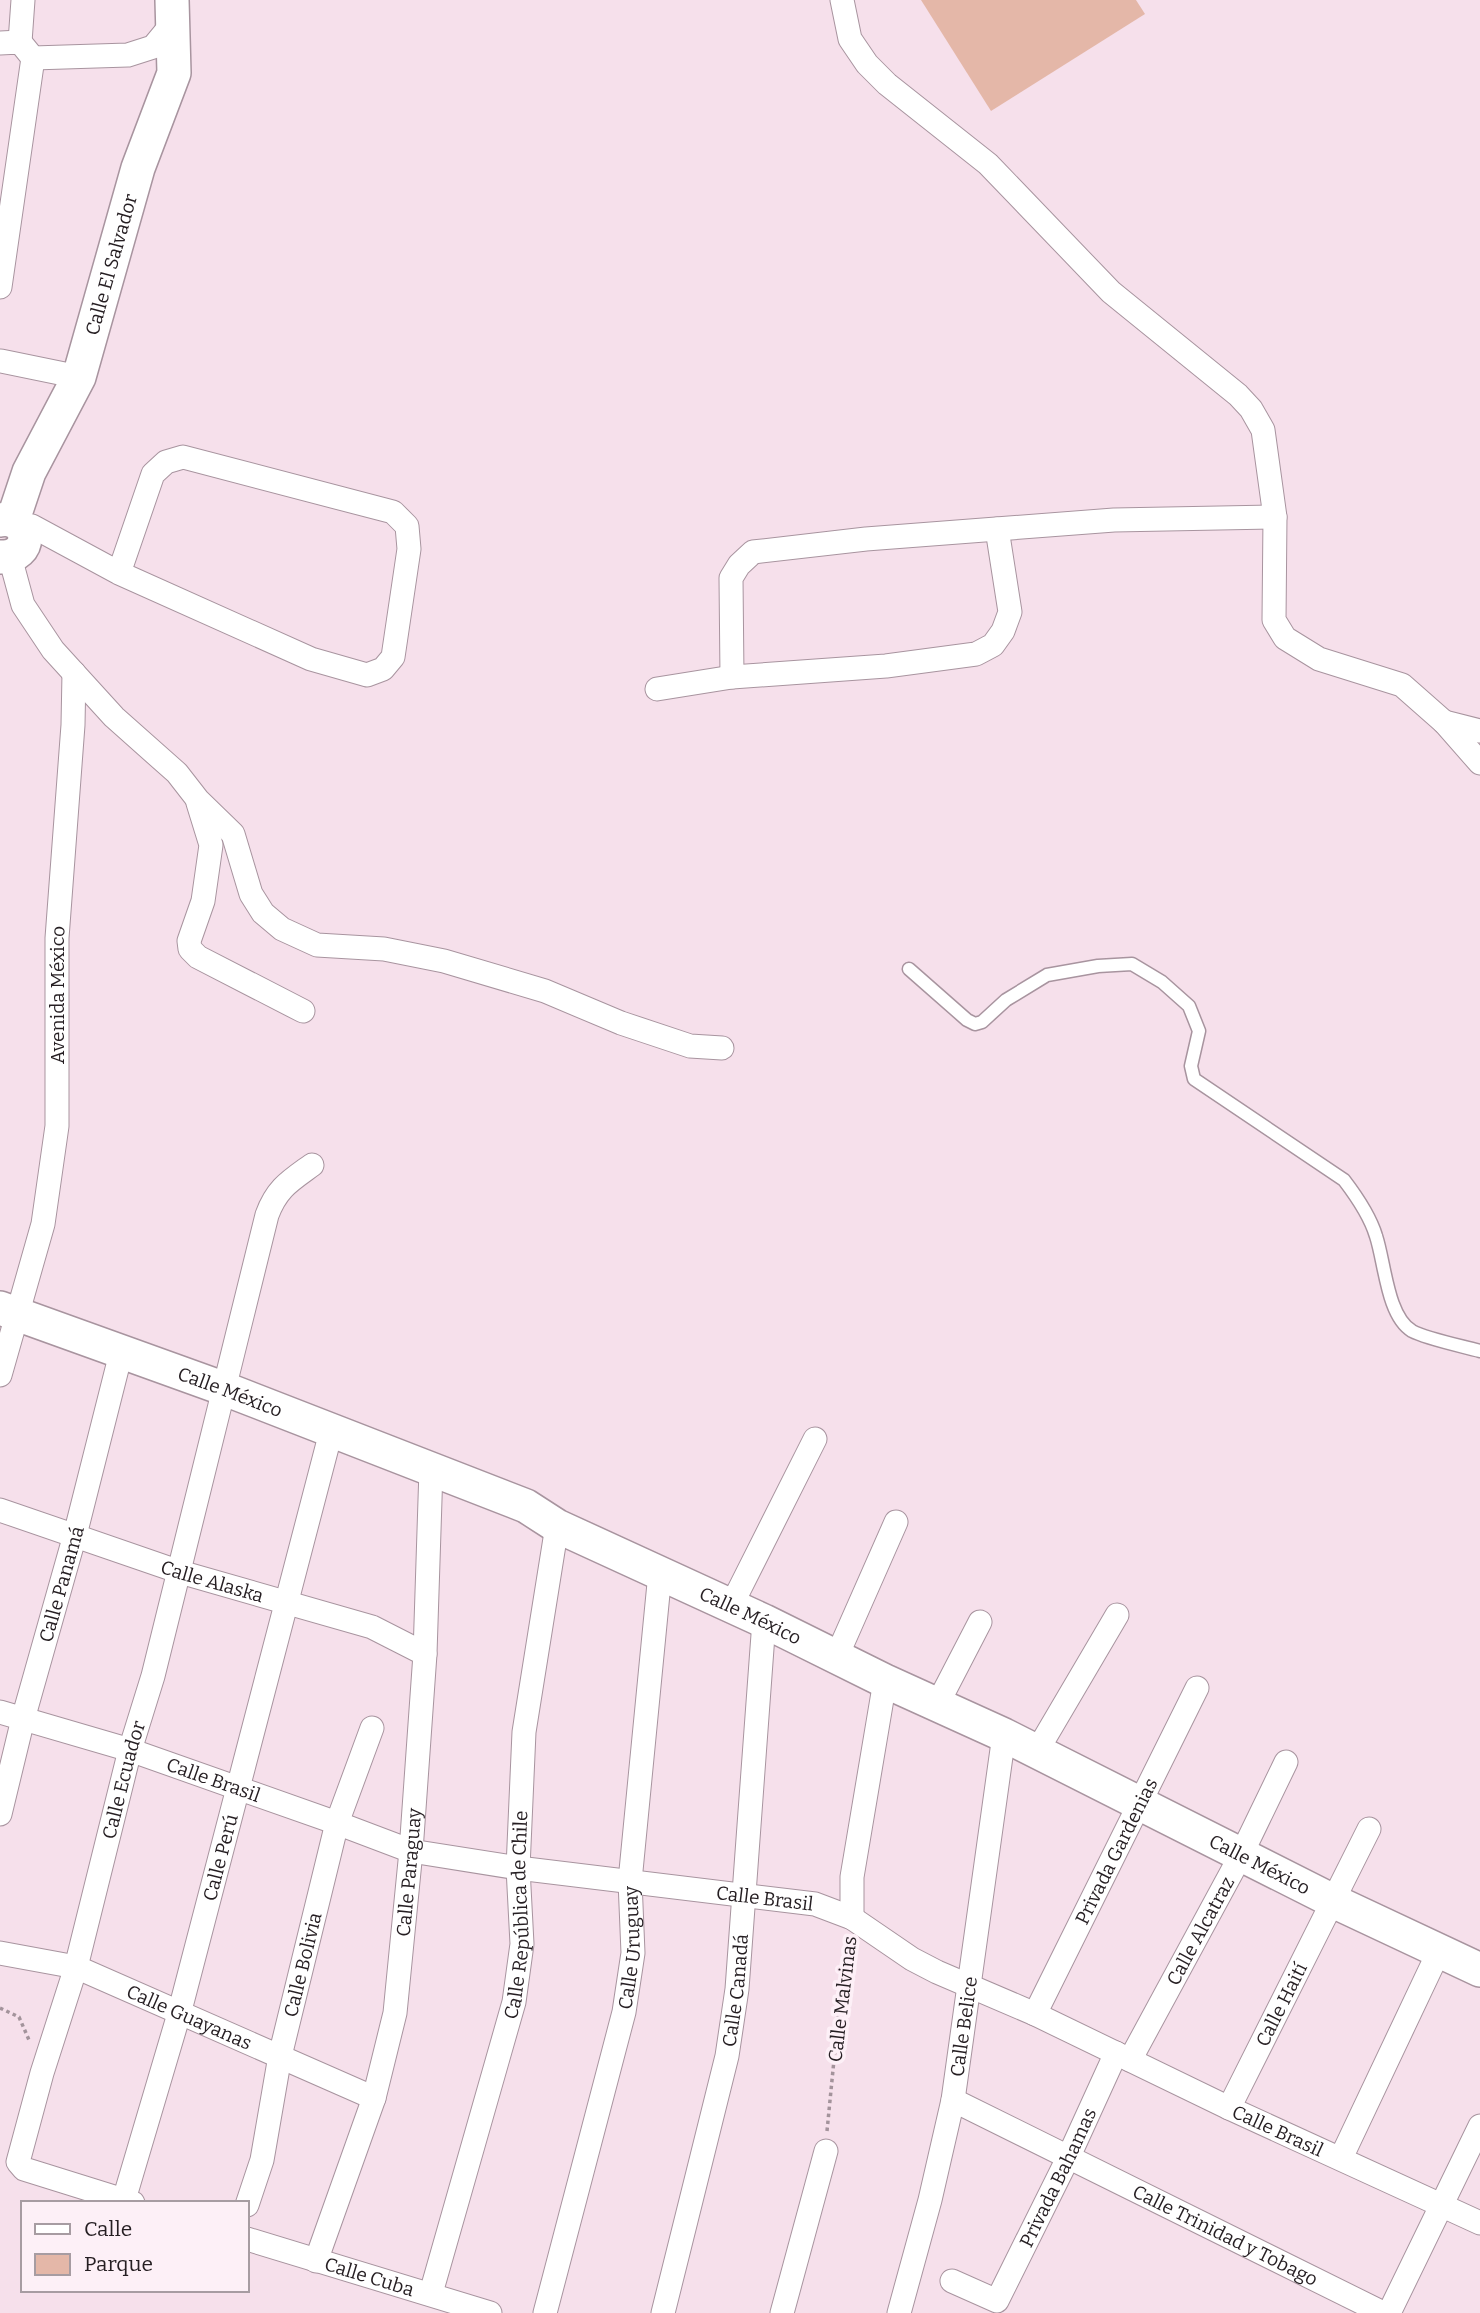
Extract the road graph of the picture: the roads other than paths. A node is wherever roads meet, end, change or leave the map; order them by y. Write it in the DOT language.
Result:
graph roads {
  1 [pos="23,0"];
  2 [pos="842,0"];
  3 [pos="172,12"];
  4 [pos="18,48"];
  5 [pos="0,287"];
  6 [pos="0,362"];
  7 [pos="79,377"];
  8 [pos="1275,517"];
  9 [pos="11,522"];
  10 [pos="997,529"];
  11 [pos="5,557"];
  12 [pos="119,573"];
  13 [pos="74,673"];
  14 [pos="732,677"];
  15 [pos="657,689"];
  16 [pos="1444,722"];
  17 [pos="1480,731"];
  18 [pos="1480,763"];
  19 [pos="198,800"];
  20 [pos="909,969"];
  21 [pos="303,1011"];
  22 [pos="722,1048"];
  23 [pos="312,1164"];
  24 [pos="8,1312"];
  25 [pos="1480,1351"];
  26 [pos="121,1353"];
  27 [pos="0,1375"];
  28 [pos="225,1389"];
  29 [pos="331,1432"];
  30 [pos="815,1439"];
  31 [pos="431,1469"];
  32 [pos="0,1510"];
  33 [pos="896,1522"];
  34 [pos="557,1526"];
  35 [pos="75,1535"];
  36 [pos="180,1572"];
  37 [pos="660,1573"];
  38 [pos="287,1601"];
  39 [pos="731,1606"];
  40 [pos="1117,1615"];
  41 [pos="764,1621"];
  42 [pos="981,1622"];
  43 [pos="425,1654"];
  44 [pos="836,1658"];
  45 [pos="885,1681"];
  46 [pos="1196,1688"];
  47 [pos="937,1705"];
  48 [pos="0,1712"];
  49 [pos="23,1719"];
  50 [pos="372,1728"];
  51 [pos="1004,1735"];
  52 [pos="130,1750"];
  53 [pos="1037,1751"];
  54 [pos="1286,1762"];
  55 [pos="239,1790"];
  56 [pos="1140,1802"];
  57 [pos="0,1814"];
  58 [pos="338,1823"];
  59 [pos="1368,1829"];
  60 [pos="411,1851"];
  61 [pos="1241,1855"];
  62 [pos="519,1868"];
  63 [pos="630,1881"];
  64 [pos="743,1897"];
  65 [pos="1333,1901"];
  66 [pos="852,1918"];
  67 [pos="1439,1951"];
  68 [pos="0,1953"];
  69 [pos="76,1968"];
  70 [pos="1480,1970"];
  71 [pos="968,1986"];
  72 [pos="179,2014"];
  73 [pos="1035,2014"];
  74 [pos="280,2056"];
  75 [pos="1123,2057"];
  76 [pos="374,2098"];
  77 [pos="953,2100"];
  78 [pos="1229,2108"];
  79 [pos="1480,2126"];
  80 [pos="826,2151"];
  81 [pos="1069,2156"];
  82 [pos="1341,2158"];
  83 [pos="124,2201"];
  84 [pos="127,2201"];
  85 [pos="248,2202"];
  86 [pos="1442,2205"];
  87 [pos="1480,2223"];
  88 [pos="248,2239"];
  89 [pos="316,2261"];
  90 [pos="952,2281"];
  91 [pos="431,2293"];
  92 [pos="490,2313"];
  93 [pos="545,2313"];
  94 [pos="663,2313"];
  95 [pos="782,2313"];
  96 [pos="899,2313"];
  97 [pos="1383,2313"];
  98 [pos="1389,2313"];
  1 -- 4 [label="street"];
  2 -- 8 [label="street"];
  3 -- 4 [label="street"];
  3 -- 7 [label="street, Calle El Salvador"];
  4 -- 5 [label="street"];
  6 -- 7 [label="street"];
  7 -- 9 [label="street, Calle El Salvador"];
  8 -- 10 [label="street"];
  8 -- 16 [label="street"];
  9 -- 11 [label="street, Calle El Salvador"];
  9 -- 12 [label="street"];
  10 -- 14 [label="street"];
  10 -- 14 [label="street"];
  11 -- 13 [label="street"];
  12 -- 12 [label="street"];
  13 -- 19 [label="street"];
  13 -- 24 [label="street, Avenida México"];
  14 -- 15 [label="street"];
  16 -- 17 [label="street"];
  16 -- 18 [label="street"];
  19 -- 21 [label="street"];
  19 -- 22 [label="street"];
  20 -- 25 [label="lane"];
  23 -- 28 [label="street, Calle Ecuador"];
  24 -- 26 [label="street, Calle México"];
  24 -- 27 [label="street, Avenida México"];
  26 -- 28 [label="street, Calle México"];
  26 -- 35 [label="street, Calle Panamá"];
  28 -- 29 [label="street, Calle México"];
  28 -- 36 [label="street, Calle Ecuador"];
  29 -- 31 [label="street, Calle México"];
  29 -- 38 [label="street, Calle Perú"];
  30 -- 39 [label="street"];
  31 -- 34 [label="street, Calle México"];
  31 -- 43 [label="street, Calle Paraguay"];
  32 -- 35 [label="street, Calle Alaska"];
  33 -- 44 [label="street"];
  34 -- 37 [label="street, Calle México"];
  34 -- 62 [label="street, Calle República de Chile"];
  35 -- 36 [label="street, Calle Alaska"];
  35 -- 49 [label="street, Calle Panamá"];
  36 -- 38 [label="street, Calle Alaska"];
  36 -- 52 [label="street, Calle Ecuador"];
  37 -- 39 [label="street, Calle México"];
  37 -- 63 [label="street, Calle Uruguay"];
  38 -- 43 [label="street, Calle Alaska"];
  38 -- 55 [label="street, Calle Perú"];
  39 -- 41 [label="street, Calle México"];
  40 -- 53 [label="street"];
  41 -- 44 [label="street, Calle México"];
  41 -- 64 [label="street, Calle Canadá"];
  42 -- 47 [label="street"];
  43 -- 60 [label="street, Calle Paraguay"];
  44 -- 45 [label="street, Calle México"];
  45 -- 47 [label="street, Calle México"];
  45 -- 66 [label="street, Calle Malvinas"];
  46 -- 56 [label="street, Privada Gardenias"];
  47 -- 51 [label="street, Calle México"];
  48 -- 49 [label="street, Calle Brasil"];
  49 -- 52 [label="street, Calle Brasil"];
  49 -- 57 [label="street, Calle Panamá"];
  50 -- 58 [label="street, Calle Bolivia"];
  51 -- 53 [label="street, Calle México"];
  51 -- 71 [label="street, Calle Belice"];
  52 -- 55 [label="street, Calle Brasil"];
  52 -- 69 [label="street, Calle Ecuador"];
  53 -- 56 [label="street, Calle México"];
  54 -- 61 [label="street, Calle Alcatraz"];
  55 -- 58 [label="street, Calle Brasil"];
  55 -- 72 [label="street, Calle Perú"];
  56 -- 61 [label="street, Calle México"];
  56 -- 73 [label="street, Privada Gardenias"];
  58 -- 60 [label="street, Calle Brasil"];
  58 -- 74 [label="street, Calle Bolivia"];
  59 -- 65 [label="street, Calle Haití"];
  60 -- 62 [label="street, Calle Brasil"];
  60 -- 76 [label="street, Calle Paraguay"];
  61 -- 65 [label="street, Calle México"];
  61 -- 75 [label="street, Calle Alcatraz"];
  62 -- 63 [label="street, Calle Brasil"];
  62 -- 91 [label="street, Calle República de Chile"];
  63 -- 64 [label="street, Calle Brasil"];
  63 -- 93 [label="street, Calle Uruguay"];
  64 -- 66 [label="street, Calle Brasil"];
  64 -- 94 [label="street, Calle Canadá"];
  65 -- 67 [label="street, Calle México"];
  65 -- 78 [label="street, Calle Haití"];
  66 -- 71 [label="street, Calle Brasil"];
  67 -- 70 [label="street, Calle México"];
  67 -- 82 [label="street"];
  68 -- 69 [label="street, Calle Guayanas"];
  69 -- 72 [label="street, Calle Guayanas"];
  69 -- 83 [label="street, Calle Ecuador"];
  71 -- 73 [label="street, Calle Brasil"];
  71 -- 77 [label="street, Calle Belice"];
  72 -- 74 [label="street, Calle Guayanas"];
  72 -- 84 [label="street, Calle Perú"];
  73 -- 75 [label="street, Calle Brasil"];
  74 -- 76 [label="street, Calle Guayanas"];
  74 -- 85 [label="street, Calle Bolivia"];
  75 -- 78 [label="street, Calle Brasil"];
  75 -- 81 [label="street, Privada Bahamas"];
  76 -- 89 [label="street, Calle Paraguay"];
  77 -- 81 [label="street, Calle Trinidad y Tobago"];
  77 -- 96 [label="street, Calle Belice"];
  78 -- 82 [label="street, Calle Brasil"];
  79 -- 86 [label="street"];
  80 -- 95 [label="street"];
  81 -- 90 [label="street, Privada Bahamas"];
  81 -- 97 [label="street, Calle Trinidad y Tobago"];
  82 -- 86 [label="street, Calle Brasil"];
  86 -- 87 [label="street, Calle Brasil"];
  86 -- 98 [label="street"];
  88 -- 89 [label="street, Calle Cuba"];
  89 -- 91 [label="street, Calle Cuba"];
  91 -- 92 [label="street, Calle Cuba"];
}
